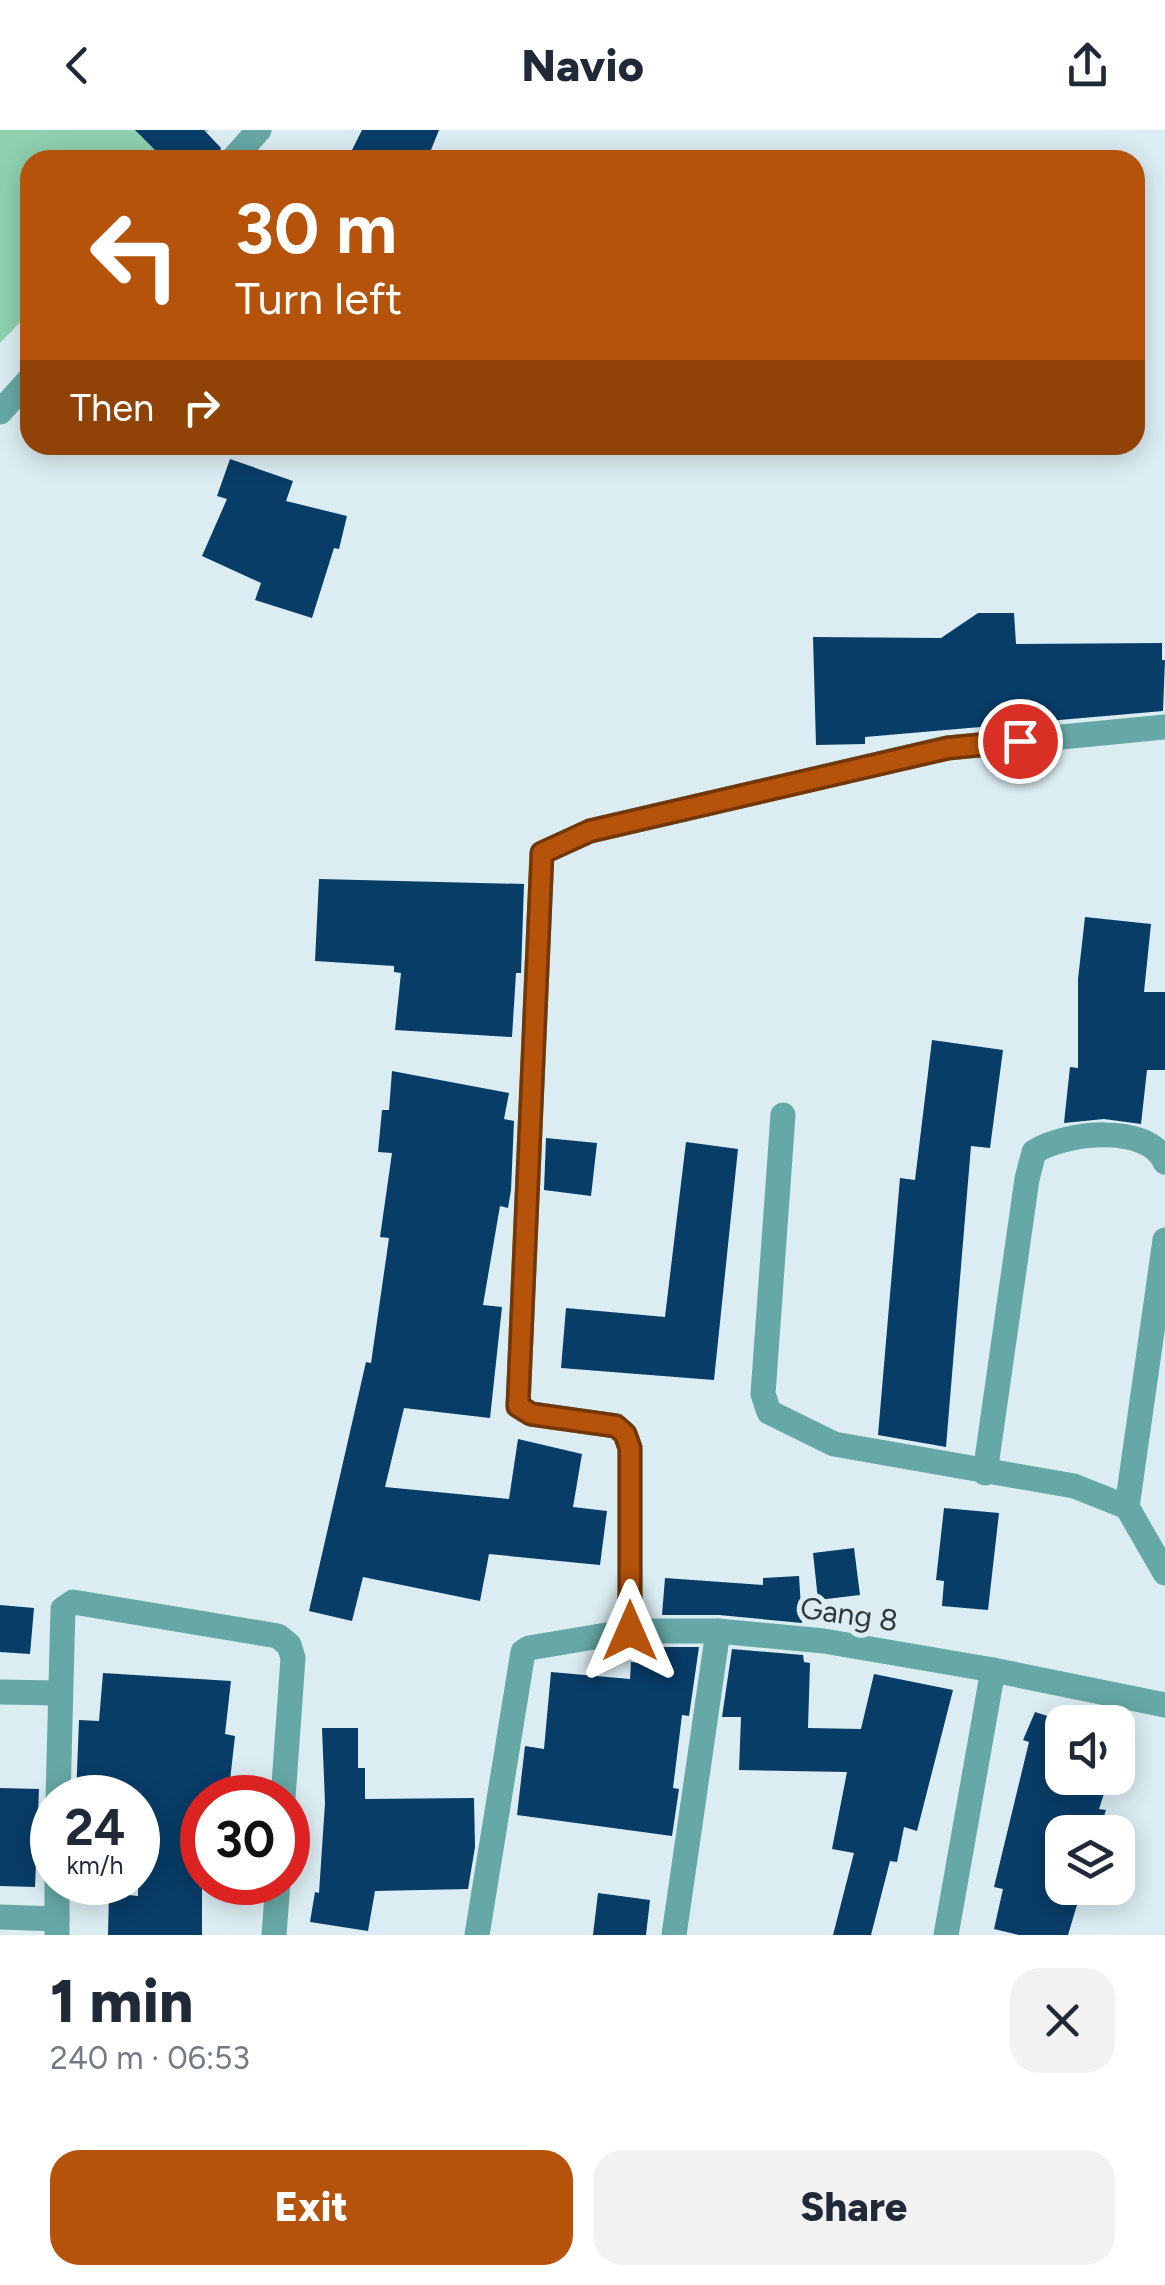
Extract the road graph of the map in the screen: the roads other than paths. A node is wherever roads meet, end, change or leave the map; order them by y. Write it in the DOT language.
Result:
graph roads {
  1 [pos="259,130"];
  2 [pos="241,150"];
  3 [pos="20,390"];
  4 [pos="0,412"];
  5 [pos="1165,727"];
  6 [pos="783,1115"];
  7 [pos="1165,1162"];
  8 [pos="1165,1240"];
  9 [pos="985,1473"];
  10 [pos="1127,1506"];
  11 [pos="1165,1574"];
  12 [pos="630,1631"];
  13 [pos="718,1631"];
  14 [pos="994,1670"];
  15 [pos="0,1692"];
  16 [pos="60,1693"];
  17 [pos="1165,1705"];
  18 [pos="58,1775"];
  19 [pos="285,1775"];
  20 [pos="276,1905"];
  21 [pos="0,1917"];
  22 [pos="57,1927"];
  23 [pos="274,1935"];
  24 [pos="477,1935"];
  25 [pos="674,1935"];
  26 [pos="946,1935"];
  1 -- 2 [label="street"];
  3 -- 4 [label="street"];
  5 -- 12 [label="street"];
  6 -- 9 [label="street"];
  7 -- 9 [label="street"];
  8 -- 10 [label="street"];
  9 -- 10 [label="street"];
  10 -- 11 [label="street"];
  12 -- 13 [label="street, Gang 8"];
  12 -- 24 [label="street, Gang 8"];
  13 -- 14 [label="street, Gang 8"];
  13 -- 25 [label="street"];
  14 -- 17 [label="street, Gang 8"];
  14 -- 26 [label="street"];
  15 -- 16 [label="street"];
  16 -- 18 [label="street"];
  16 -- 19 [label="street"];
  20 -- 23 [label="street"];
  21 -- 22 [label="street"];
}
